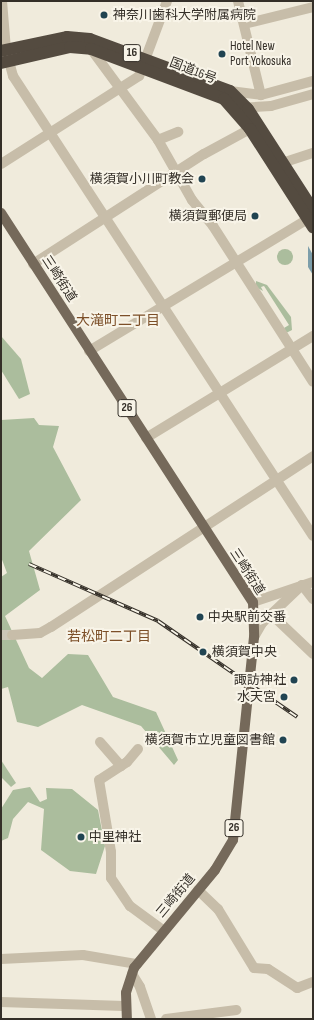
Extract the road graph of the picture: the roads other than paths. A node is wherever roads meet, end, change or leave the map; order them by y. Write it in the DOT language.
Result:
graph roads {
  1 [pos="2,1"];
  2 [pos="167,1"];
  3 [pos="238,1"];
  4 [pos="313,7"];
  5 [pos="244,24"];
  6 [pos="91,48"];
  7 [pos="4,56"];
  8 [pos="145,62"];
  9 [pos="313,81"];
  10 [pos="121,89"];
  11 [pos="230,91"];
  12 [pos="313,94"];
  13 [pos="261,95"];
  14 [pos="235,108"];
  15 [pos="248,109"];
  16 [pos="250,129"];
  17 [pos="178,132"];
  18 [pos="51,133"];
  19 [pos="158,140"];
  20 [pos="313,153"];
  21 [pos="282,163"];
  22 [pos="1,164"];
  23 [pos="177,172"];
  24 [pos="2,217"];
  25 [pos="107,218"];
  26 [pos="311,218"];
  27 [pos="235,261"];
  28 [pos="33,264"];
  29 [pos="163,306"];
  30 [pos="313,336"];
  31 [pos="292,349"];
  32 [pos="89,351"];
  33 [pos="313,382"];
  34 [pos="220,393"];
  35 [pos="146,438"];
  36 [pos="313,456"];
  37 [pos="276,480"];
  38 [pos="204,529"];
  39 [pos="313,536"];
  40 [pos="313,582"];
  41 [pos="302,585"];
  42 [pos="313,599"];
  43 [pos="253,602"];
  44 [pos="271,614"];
  45 [pos="12,635"];
  46 [pos="254,637"];
  47 [pos="313,654"];
  48 [pos="100,742"];
  49 [pos="138,749"];
  50 [pos="121,766"];
  51 [pos="198,890"];
  52 [pos="164,931"];
  53 [pos="1,959"];
  54 [pos="137,964"];
  55 [pos="132,974"];
  56 [pos="313,982"];
  57 [pos="1,1002"];
  58 [pos="124,1006"];
  59 [pos="236,1010"];
  60 [pos="127,1019"];
  61 [pos="151,1019"];
  62 [pos="171,1019"];
  1 -- 7 [label="street"];
  2 -- 8 [label="street"];
  3 -- 5 [label="street"];
  4 -- 5 [label="street"];
  5 -- 13 [label="street"];
  6 -- 7 [label="highway, 国道16号 / 16"];
  6 -- 8 [label="highway, 国道16号 / 16"];
  6 -- 10 [label="street"];
  7 -- 8 [label="highway, 国道16号 / 16"];
  7 -- 18 [label="street"];
  8 -- 10 [label="street"];
  8 -- 11 [label="highway, 国道16号 / 16"];
  8 -- 14 [label="highway, 国道16号 / 16"];
  9 -- 13 [label="street"];
  10 -- 18 [label="street"];
  10 -- 19 [label="street"];
  11 -- 13 [label="street"];
  11 -- 15 [label="highway, 国道16号 / 16"];
  12 -- 15 [label="street"];
  14 -- 15 [label="street"];
  14 -- 16 [label="highway, 国道16号 / 16"];
  15 -- 21 [label="highway, 国道16号 / 16"];
  16 -- 23 [label="street"];
  16 -- 26 [label="highway, 国道16号 / 16"];
  17 -- 19 [label="street"];
  18 -- 22 [label="street"];
  18 -- 25 [label="street"];
  19 -- 23 [label="street"];
  20 -- 21 [label="street"];
  21 -- 26 [label="highway, 国道16号 / 16"];
  23 -- 25 [label="street"];
  23 -- 27 [label="street"];
  24 -- 28 [label="main road, 三崎街道 / 26"];
  25 -- 28 [label="street"];
  25 -- 29 [label="street"];
  26 -- 27 [label="street"];
  27 -- 29 [label="street"];
  27 -- 31 [label="street"];
  28 -- 32 [label="main road, 三崎街道 / 26"];
  29 -- 32 [label="street"];
  29 -- 34 [label="street"];
  30 -- 31 [label="street"];
  31 -- 33 [label="street"];
  31 -- 34 [label="street"];
  32 -- 35 [label="main road, 三崎街道 / 26"];
  34 -- 35 [label="street"];
  34 -- 37 [label="street"];
  35 -- 38 [label="main road, 三崎街道 / 26"];
  36 -- 37 [label="street"];
  37 -- 38 [label="street"];
  37 -- 39 [label="street"];
  38 -- 43 [label="main road, 三崎街道 / 26"];
  38 -- 45 [label="street"];
  40 -- 41 [label="street"];
  41 -- 42 [label="street"];
  41 -- 43 [label="street"];
  41 -- 44 [label="street"];
  43 -- 46 [label="main road, 三崎街道 / 26"];
  44 -- 46 [label="street"];
  44 -- 47 [label="street"];
  46 -- 51 [label="main road, 三崎街道 / 26"];
  48 -- 50 [label="street"];
  49 -- 50 [label="street"];
  50 -- 52 [label="street"];
  51 -- 52 [label="main road, 三崎街道 / 26"];
  51 -- 56 [label="street"];
  52 -- 54 [label="main road, 三崎街道 / 26"];
  53 -- 54 [label="street"];
  54 -- 55 [label="main road, 三崎街道 / 26"];
  55 -- 58 [label="main road, 三崎街道 / 26"];
  55 -- 61 [label="street"];
  57 -- 58 [label="street"];
  58 -- 60 [label="main road, 三崎街道 / 26"];
  59 -- 62 [label="street"];
}
